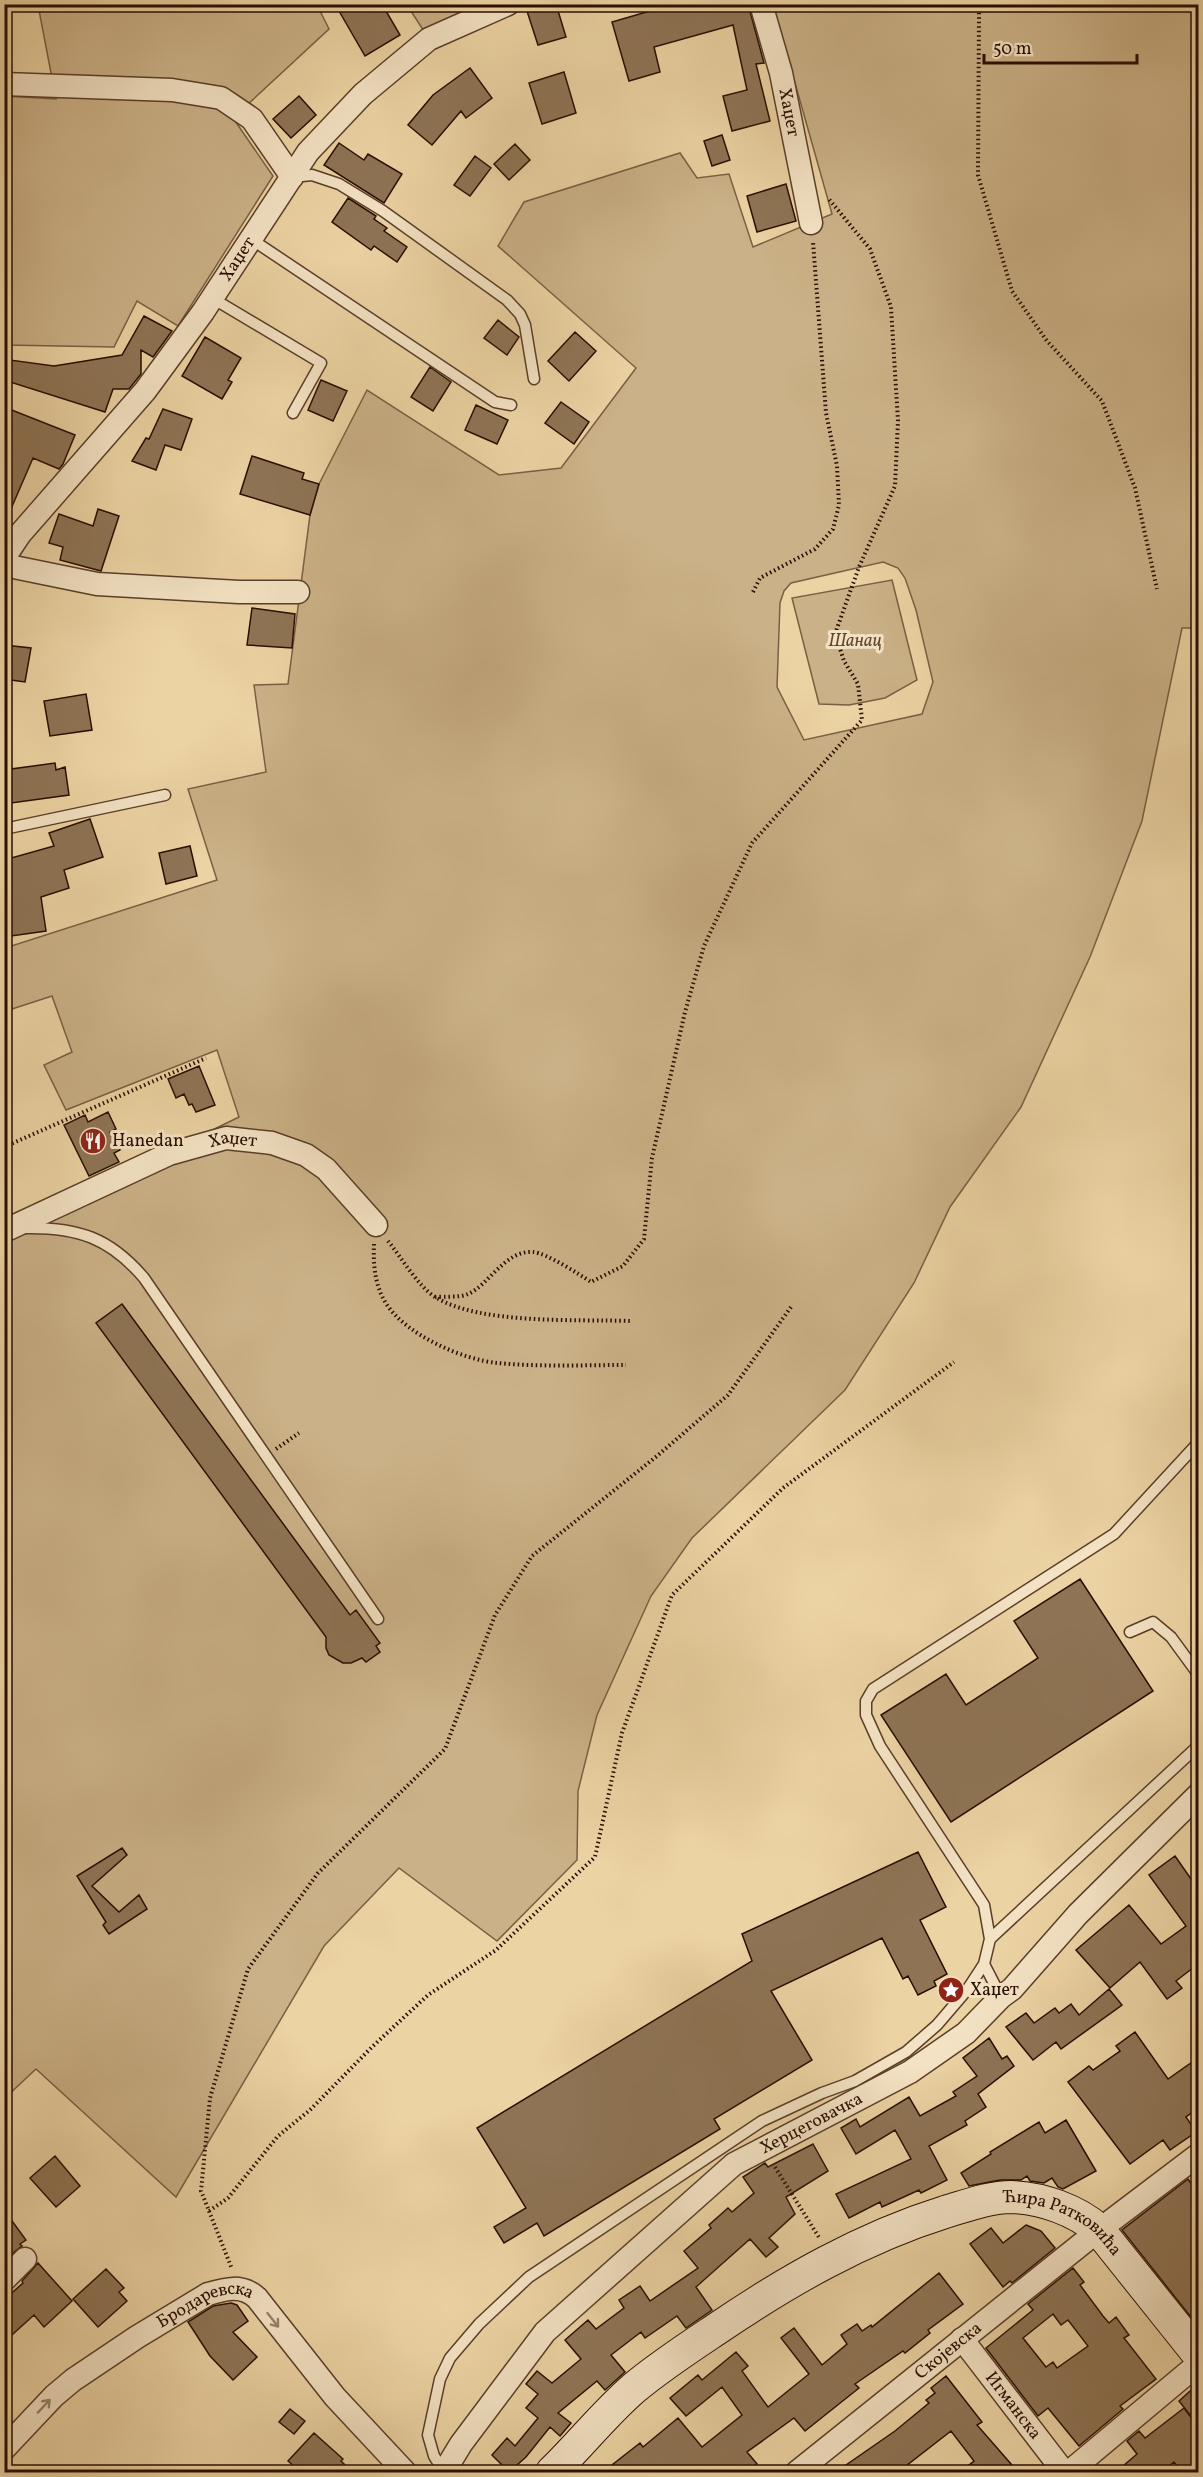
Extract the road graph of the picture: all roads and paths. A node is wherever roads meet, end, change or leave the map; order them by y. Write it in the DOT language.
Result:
graph roads {
  1 [pos="508,4"];
  2 [pos="761,4"];
  3 [pos="977,4"];
  4 [pos="4,84"];
  5 [pos="292,177"];
  6 [pos="826,196"];
  7 [pos="811,223"];
  8 [pos="251,238"];
  9 [pos="212,298"];
  10 [pos="534,379"];
  11 [pos="511,405"];
  12 [pos="293,412"];
  13 [pos="4,558"];
  14 [pos="4,565"];
  15 [pos="1156,589"];
  16 [pos="298,592"];
  17 [pos="753,592"];
  18 [pos="165,795"];
  19 [pos="4,829"];
  20 [pos="206,1058"];
  21 [pos="4,1147"];
  22 [pos="376,1226"];
  23 [pos="4,1231"];
  24 [pos="435,1297"];
  25 [pos="791,1306"];
  26 [pos="630,1321"];
  27 [pos="954,1362"];
  28 [pos="626,1365"];
  29 [pos="299,1433"];
  30 [pos="269,1443"];
  31 [pos="1198,1443"];
  32 [pos="378,1619"];
  33 [pos="1130,1632"];
  34 [pos="1198,1674"];
  35 [pos="1198,1746"];
  36 [pos="1198,1795"];
  37 [pos="990,1939"];
  38 [pos="984,1964"];
  39 [pos="1002,1997"];
  40 [pos="763,2148"];
  41 [pos="1198,2155"];
  42 [pos="209,2211"];
  43 [pos="1099,2230"];
  44 [pos="832,2258"];
  45 [pos="25,2259"];
  46 [pos="4,2280"];
  47 [pos="240,2289"];
  48 [pos="962,2339"];
  49 [pos="1198,2354"];
  50 [pos="1198,2364"];
  51 [pos="4,2449"];
  52 [pos="405,2472"];
  53 [pos="444,2472"];
  54 [pos="552,2472"];
  55 [pos="797,2472"];
  56 [pos="1064,2472"];
  57 [pos="1069,2472"];
  1 -- 5 [label="street, Хаџет"];
  2 -- 7 [label="street, Хаџет"];
  3 -- 15 [label="path"];
  4 -- 5 [label="street"];
  5 -- 8 [label="street, Хаџет"];
  5 -- 10 [label="lane"];
  6 -- 24 [label="path"];
  7 -- 17 [label="path"];
  8 -- 9 [label="street, Хаџет"];
  8 -- 11 [label="lane"];
  9 -- 12 [label="lane"];
  9 -- 13 [label="street, Хаџет"];
  14 -- 16 [label="street"];
  18 -- 19 [label="lane"];
  20 -- 21 [label="path"];
  22 -- 23 [label="street, Хаџет"];
  22 -- 24 [label="path"];
  22 -- 28 [label="path"];
  23 -- 32 [label="lane"];
  24 -- 26 [label="path"];
  25 -- 42 [label="path"];
  27 -- 42 [label="path"];
  29 -- 30 [label="path"];
  31 -- 37 [label="lane"];
  33 -- 34 [label="lane"];
  35 -- 37 [label="lane"];
  36 -- 39 [label="street, Херцеговачка"];
  37 -- 38 [label="lane"];
  38 -- 39 [label="lane"];
  38 -- 53 [label="lane"];
  39 -- 40 [label="street, Херцеговачка"];
  40 -- 44 [label="path"];
  40 -- 53 [label="street, Херцеговачка"];
  41 -- 43 [label="street, Скојевска"];
  42 -- 47 [label="path"];
  43 -- 44 [label="street, Ћира Ратковића"];
  43 -- 48 [label="street, Скојевска"];
  43 -- 49 [label="street, Ћира Ратковића"];
  44 -- 54 [label="street, Ћира Ратковића"];
  45 -- 46 [label="street"];
  51 -- 47 [label="street, Бродаревска, one-way"];
  47 -- 52 [label="street, Бродаревска, one-way"];
  48 -- 55 [label="street, Скојевска"];
  48 -- 56 [label="street, Игманска"];
  50 -- 57 [label="street"];
}
